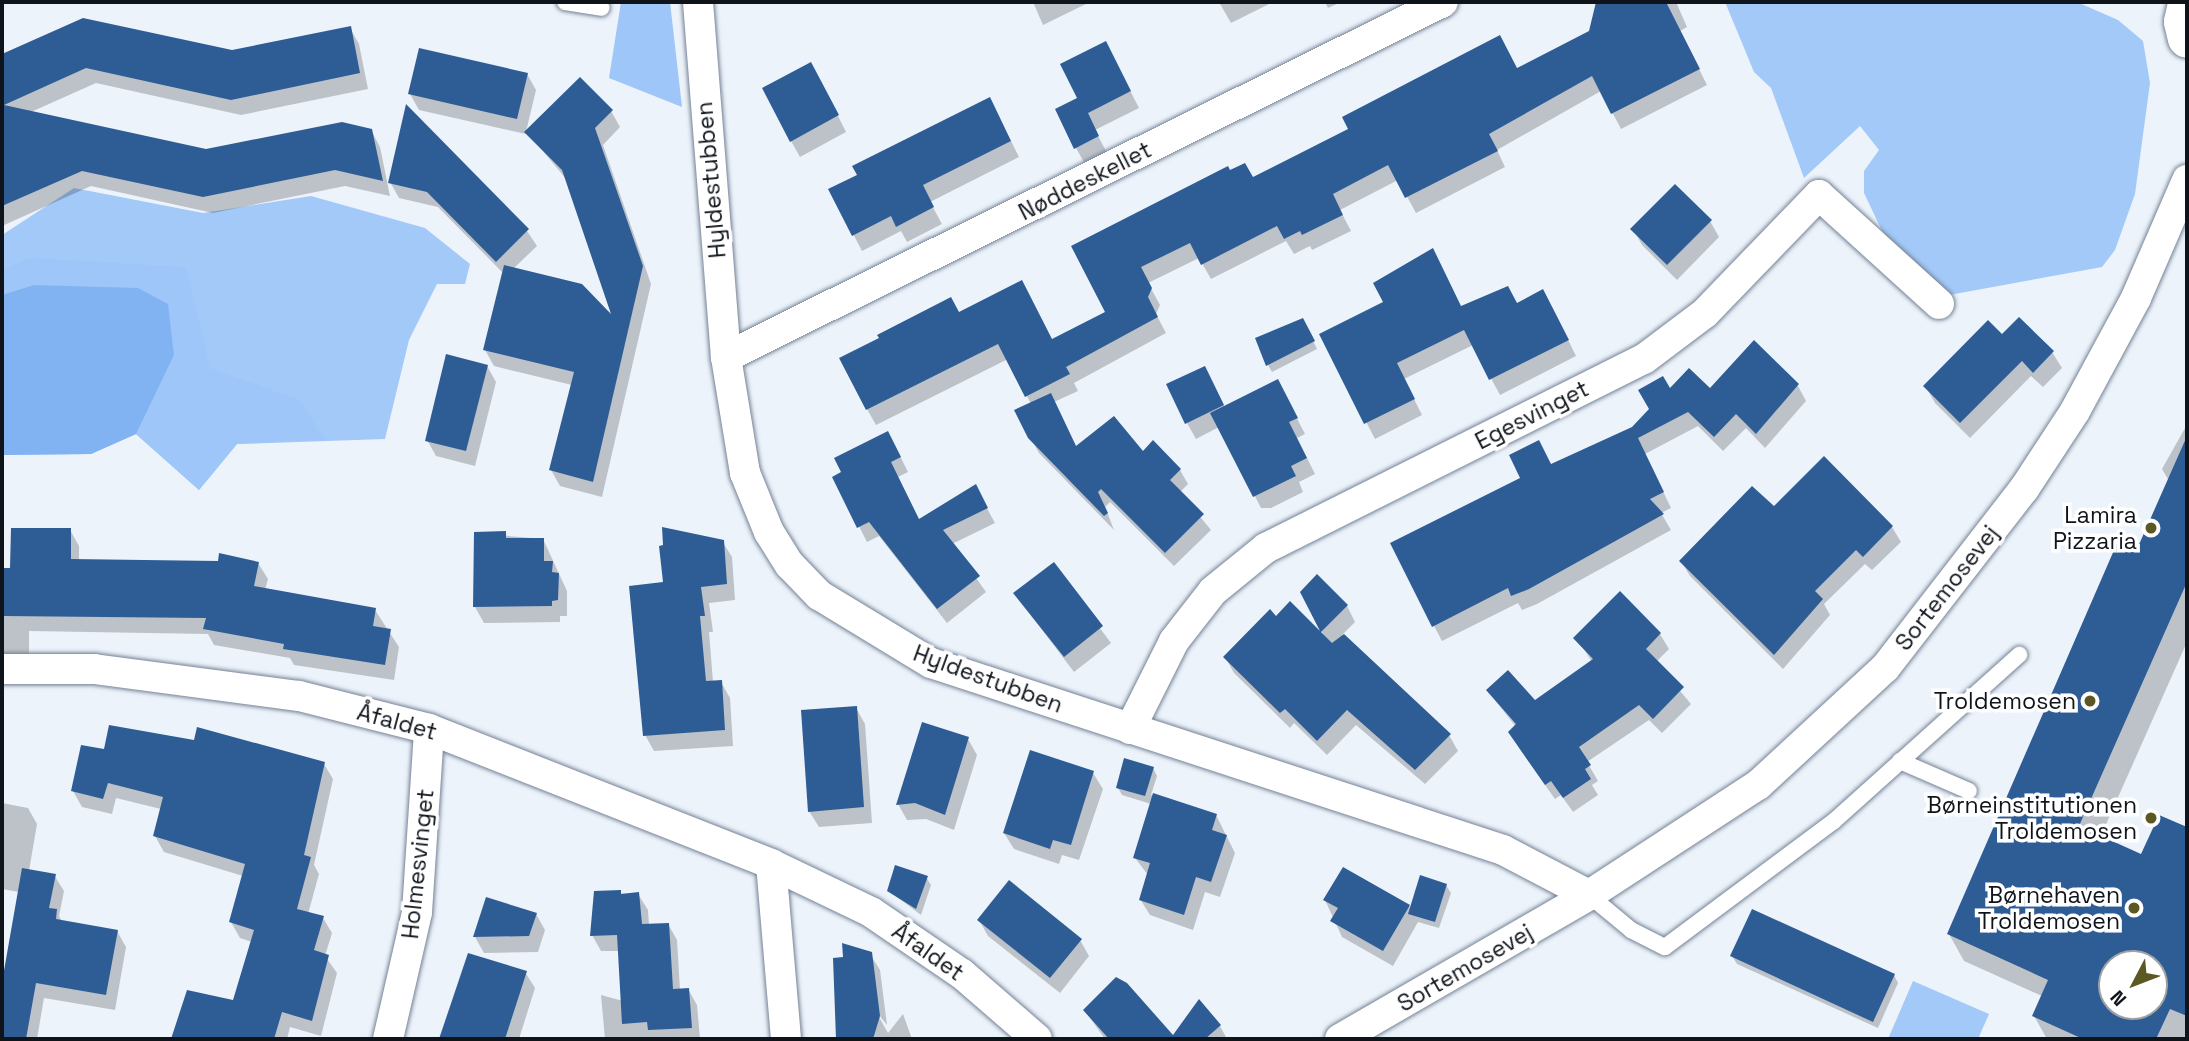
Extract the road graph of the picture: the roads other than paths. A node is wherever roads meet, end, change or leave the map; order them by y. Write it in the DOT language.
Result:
graph roads {
  1 [pos="565,2"];
  2 [pos="698,2"];
  3 [pos="1443,2"];
  4 [pos="602,8"];
  5 [pos="2187,180"];
  6 [pos="1939,304"];
  7 [pos="726,357"];
  8 [pos="2019,655"];
  9 [pos="2,669"];
  10 [pos="429,729"];
  11 [pos="1130,729"];
  12 [pos="1900,761"];
  13 [pos="1969,792"];
  14 [pos="771,864"];
  15 [pos="1589,895"];
  16 [pos="388,1039"];
  17 [pos="786,1039"];
  18 [pos="1037,1039"];
  19 [pos="1340,1039"];
  1 -- 4 [label="lane"];
  2 -- 7 [label="street, Hyldestubben"];
  3 -- 7 [label="street, Nøddeskellet"];
  5 -- 15 [label="street, Sortemosevej"];
  6 -- 11 [label="street, Egesvinget"];
  7 -- 11 [label="street, Hyldestubben"];
  8 -- 12 [label="lane"];
  9 -- 10 [label="street, Åfaldet"];
  10 -- 14 [label="street, Åfaldet"];
  10 -- 16 [label="street, Holmesvinget"];
  11 -- 15 [label="street, Hyldestubben"];
  12 -- 13 [label="lane"];
  12 -- 15 [label="lane"];
  14 -- 17 [label="street"];
  14 -- 18 [label="street, Åfaldet"];
  15 -- 19 [label="street, Sortemosevej"];
}
